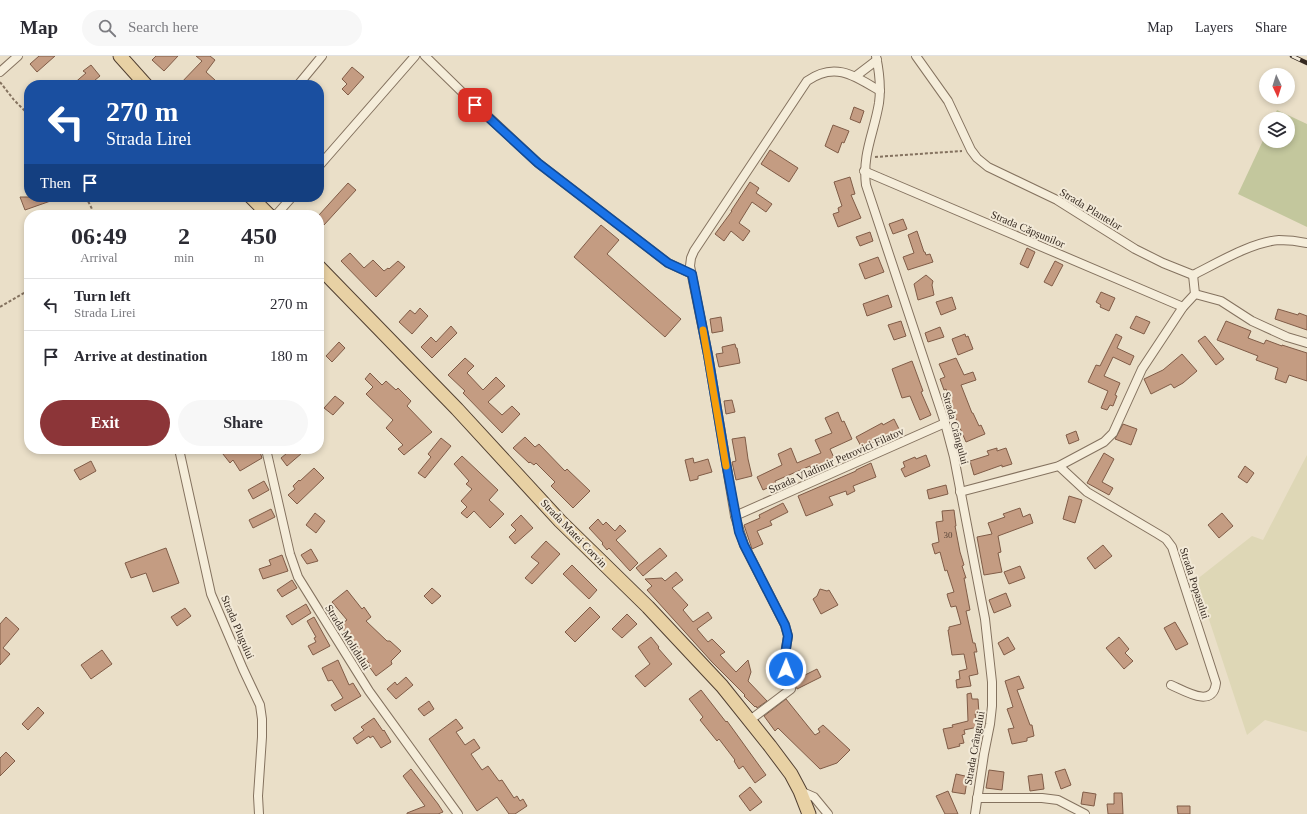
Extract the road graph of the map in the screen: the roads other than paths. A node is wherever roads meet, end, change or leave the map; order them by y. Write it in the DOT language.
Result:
graph roads {
  1 [pos="18,56"];
  2 [pos="120,56"];
  3 [pos="322,56"];
  4 [pos="415,56"];
  5 [pos="425,56"];
  6 [pos="916,56"];
  7 [pos="876,58"];
  8 [pos="0,72"];
  9 [pos="856,76"];
  10 [pos="142,80"];
  11 [pos="302,80"];
  12 [pos="880,91"];
  13 [pos="324,160"];
  14 [pos="864,171"];
  15 [pos="256,202"];
  16 [pos="288,202"];
  17 [pos="264,210"];
  18 [pos="280,210"];
  19 [pos="1307,243"];
  20 [pos="324,274"];
  21 [pos="692,274"];
  22 [pos="1193,275"];
  23 [pos="1195,294"];
  24 [pos="1183,307"];
  25 [pos="1307,343"];
  26 [pos="945,423"];
  27 [pos="180,454"];
  28 [pos="267,454"];
  29 [pos="1059,466"];
  30 [pos="960,492"];
  31 [pos="736,516"];
  32 [pos="1171,685"];
  33 [pos="750,720"];
  34 [pos="800,791"];
  35 [pos="977,798"];
  36 [pos="259,814"];
  37 [pos="458,814"];
  38 [pos="809,814"];
  39 [pos="828,814"];
  40 [pos="975,814"];
  41 [pos="1085,814"];
  1 -- 8 [label="street"];
  2 -- 10 [label="main road"];
  3 -- 11 [label="street"];
  4 -- 13 [label="street"];
  5 -- 21 [label="street"];
  6 -- 22 [label="street, Strada Plantelor"];
  7 -- 9 [label="street"];
  7 -- 12 [label="street, Strada Crângului"];
  9 -- 12 [label="street"];
  9 -- 21 [label="street"];
  12 -- 14 [label="street, Strada Crângului"];
  14 -- 24 [label="street, Strada Căpșunilor"];
  14 -- 26 [label="street, Strada Crângului"];
  15 -- 17 [label="main road"];
  16 -- 18 [label="street"];
  19 -- 22 [label="street"];
  20 -- 33 [label="main road, Strada Matei Corvin"];
  21 -- 31 [label="street"];
  22 -- 23 [label="street"];
  23 -- 24 [label="street"];
  23 -- 25 [label="street"];
  24 -- 29 [label="street"];
  26 -- 30 [label="street, Strada Crângului"];
  26 -- 31 [label="street, Strada Vladimir Petrovici Filatov"];
  27 -- 36 [label="street, Strada Plugului"];
  28 -- 37 [label="street, Strada Molidului"];
  29 -- 30 [label="street"];
  29 -- 32 [label="street, Strada Popasului"];
  30 -- 35 [label="street, Strada Crângului"];
  31 -- 33 [label="street"];
  33 -- 34 [label="main road, Strada Matei Corvin"];
  34 -- 38 [label="main road, Strada Matei Corvin"];
  34 -- 39 [label="street"];
  35 -- 40 [label="street, Strada Crângului"];
  35 -- 41 [label="street"];
}
